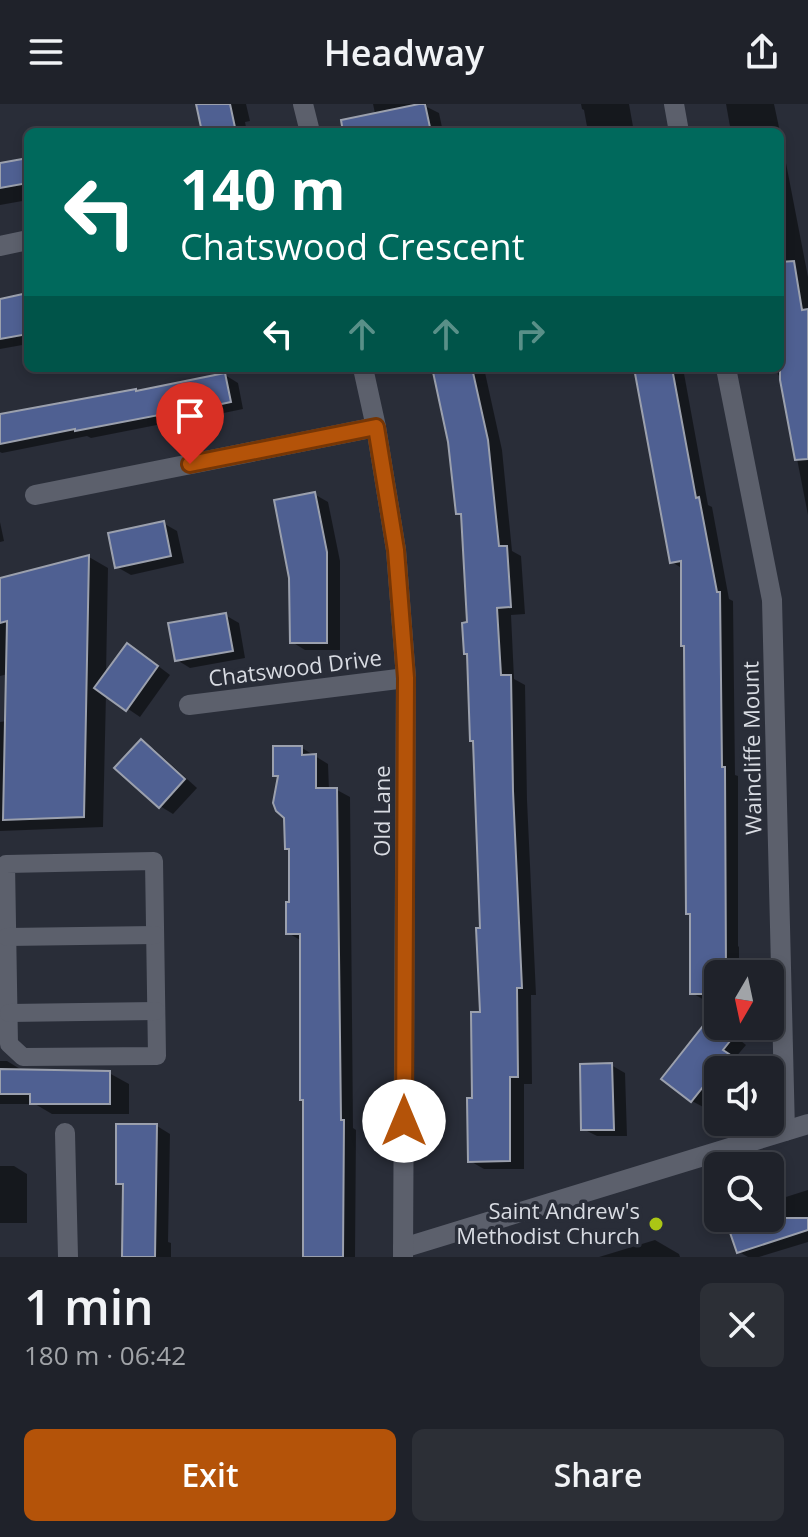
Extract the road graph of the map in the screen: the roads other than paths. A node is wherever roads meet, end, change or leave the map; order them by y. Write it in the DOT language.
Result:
graph roads {
  1 [pos="303,104"];
  2 [pos="674,104"];
  3 [pos="309,128"];
  4 [pos="678,128"];
  5 [pos="24,241"];
  6 [pos="0,246"];
  7 [pos="364,372"];
  8 [pos="727,372"];
  9 [pos="376,427"];
  10 [pos="35,495"];
  11 [pos="406,678"];
  12 [pos="189,705"];
  13 [pos="3,862"];
  14 [pos="155,935"];
  15 [pos="7,937"];
  16 [pos="156,1011"];
  17 [pos="9,1013"];
  18 [pos="808,1124"];
  19 [pos="785,1131"];
  20 [pos="65,1133"];
  21 [pos="403,1252"];
  22 [pos="68,1257"];
  1 -- 3 [label="street"];
  2 -- 4 [label="street"];
  5 -- 6 [label="street"];
  7 -- 9 [label="street, Old Lane"];
  8 -- 19 [label="street, Waincliffe Mount"];
  9 -- 10 [label="street"];
  9 -- 11 [label="street, Old Lane"];
  11 -- 12 [label="street, Chatswood Drive"];
  11 -- 21 [label="street, Old Lane"];
  13 -- 14 [label="lane"];
  13 -- 15 [label="lane"];
  14 -- 15 [label="lane"];
  14 -- 16 [label="lane"];
  15 -- 17 [label="lane"];
  16 -- 17 [label="lane"];
  16 -- 17 [label="lane"];
  18 -- 19 [label="street"];
  19 -- 21 [label="street"];
  20 -- 22 [label="street"];
}
